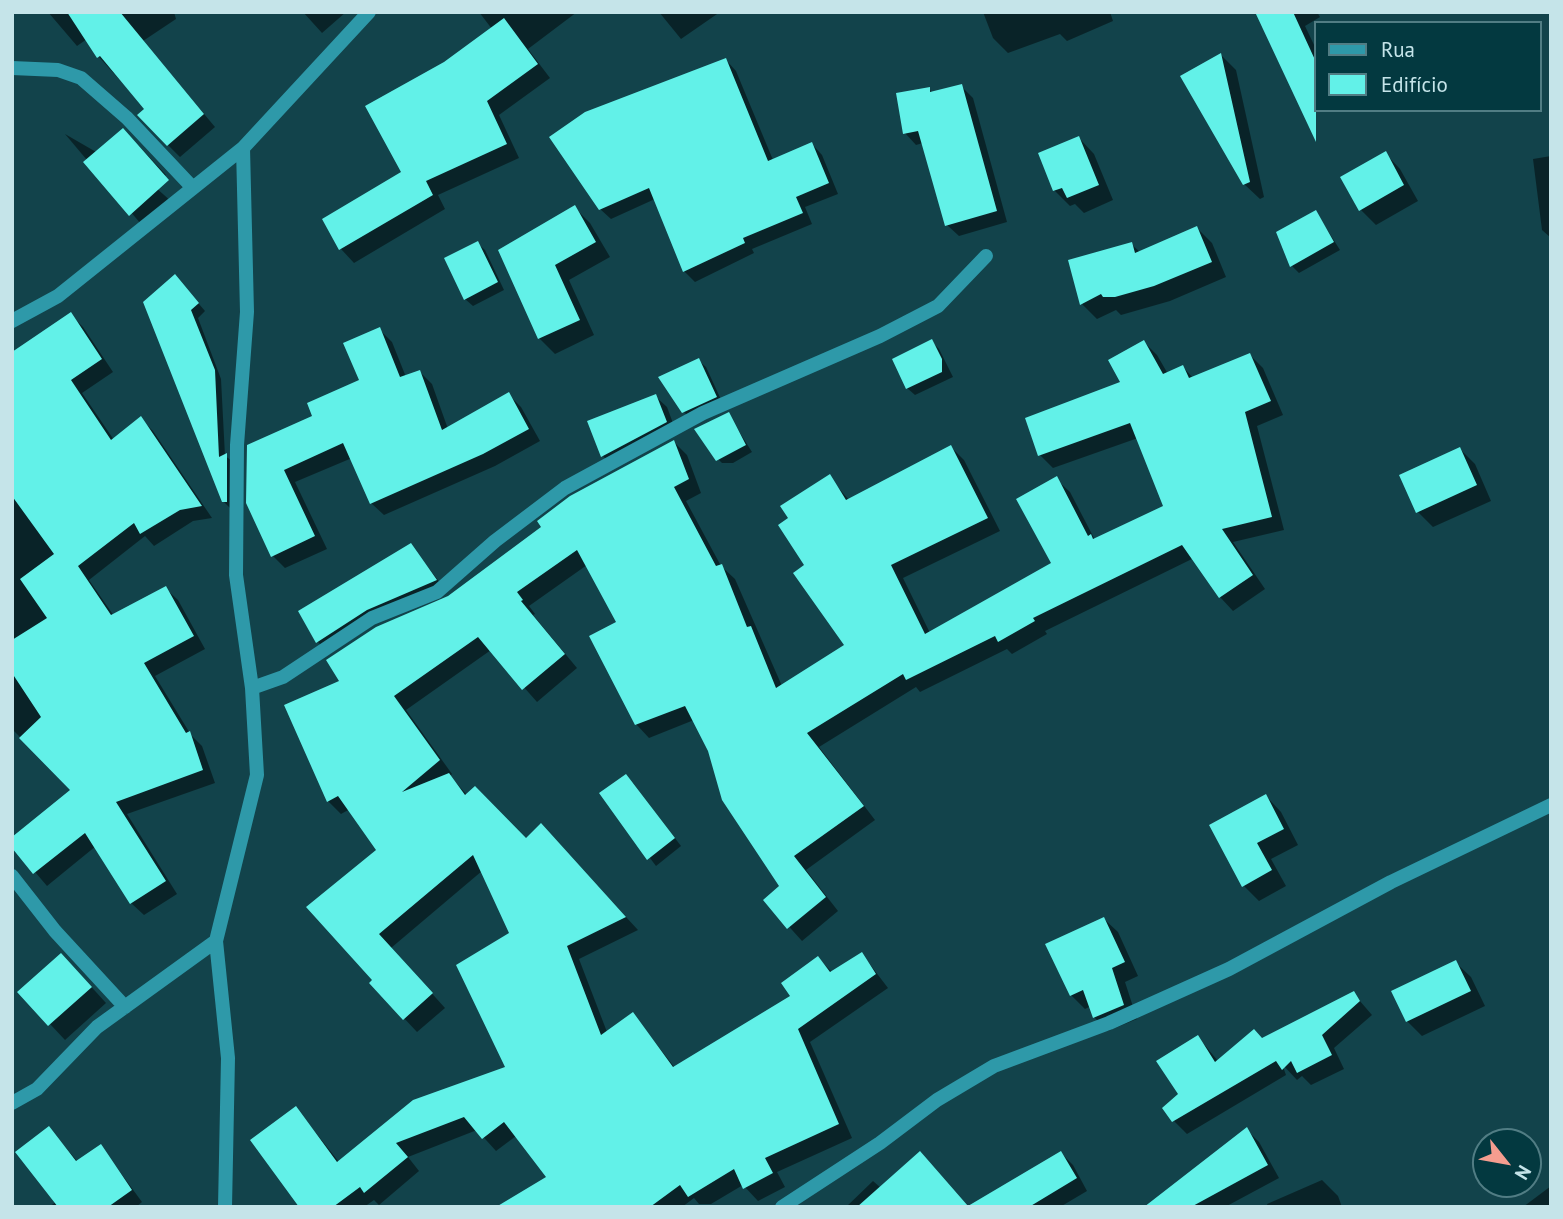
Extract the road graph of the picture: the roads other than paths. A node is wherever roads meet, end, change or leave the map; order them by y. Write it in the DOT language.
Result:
graph roads {
  1 [pos="369,12"];
  2 [pos="12,68"];
  3 [pos="243,148"];
  4 [pos="193,188"];
  5 [pos="986,256"];
  6 [pos="12,321"];
  7 [pos="252,688"];
  8 [pos="1551,805"];
  9 [pos="12,876"];
  10 [pos="216,941"];
  11 [pos="125,1007"];
  12 [pos="12,1102"];
  13 [pos="225,1207"];
  14 [pos="782,1207"];
  1 -- 3 [label="street"];
  2 -- 4 [label="street"];
  3 -- 4 [label="street"];
  3 -- 7 [label="street"];
  4 -- 6 [label="street"];
  5 -- 7 [label="street"];
  7 -- 10 [label="street"];
  8 -- 14 [label="street"];
  9 -- 11 [label="street"];
  10 -- 11 [label="street"];
  10 -- 13 [label="street"];
  11 -- 12 [label="street"];
}
